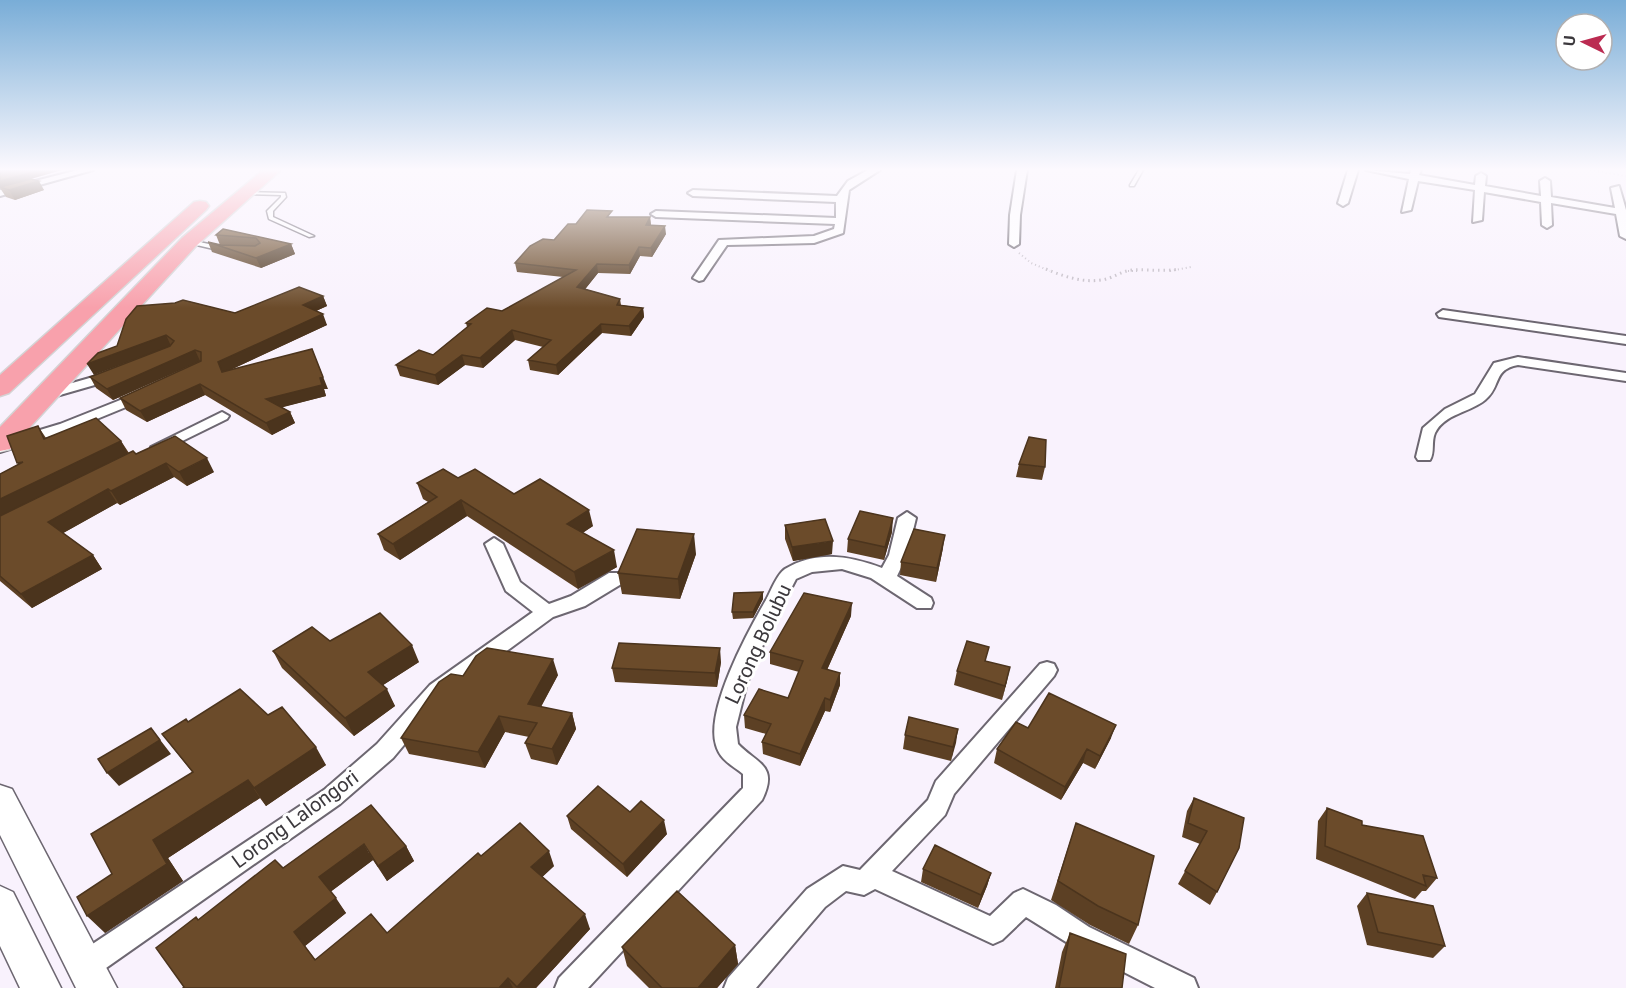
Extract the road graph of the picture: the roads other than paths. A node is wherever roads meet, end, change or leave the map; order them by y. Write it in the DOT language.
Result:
graph roads {
  1 [pos="188,216"];
  2 [pos="218,216"];
  3 [pos="271,216"];
  4 [pos="712,216"];
  5 [pos="841,216"];
  6 [pos="1015,216"];
  7 [pos="1477,216"];
  8 [pos="1547,216"];
  9 [pos="1624,216"];
  10 [pos="1477,220"];
  11 [pos="841,221"];
  12 [pos="1547,225"];
  13 [pos="311,236"];
  14 [pos="1625,236"];
  15 [pos="189,242"];
  16 [pos="1014,244"];
  17 [pos="225,251"];
  18 [pos="699,278"];
  19 [pos="1443,314"];
  20 [pos="1626,340"];
  21 [pos="127,370"];
  22 [pos="1626,377"];
  23 [pos="0,388"];
  24 [pos="156,389"];
  25 [pos="46,395"];
  26 [pos="222,416"];
  27 [pos="0,445"];
  28 [pos="148,452"];
  29 [pos="1424,457"];
  30 [pos="908,518"];
  31 [pos="494,544"];
  32 [pos="886,577"];
  33 [pos="616,578"];
  34 [pos="924,603"];
  35 [pos="546,612"];
  36 [pos="1047,670"];
  37 [pos="0,800"];
  38 [pos="872,875"];
  39 [pos="0,905"];
  40 [pos="91,976"];
  41 [pos="41,988"];
  42 [pos="569,988"];
  43 [pos="738,988"];
  44 [pos="1184,988"];
  1 -- 23 [label="highway"];
  2 -- 15 [label="highway"];
  3 -- 13 [label="lane"];
  4 -- 11 [label="street"];
  5 -- 11 [label="street"];
  6 -- 16 [label="street"];
  7 -- 10 [label="street"];
  8 -- 12 [label="street"];
  9 -- 14 [label="street"];
  11 -- 18 [label="street"];
  15 -- 17 [label="lane"];
  15 -- 25 [label="highway"];
  19 -- 20 [label="street"];
  21 -- 25 [label="street"];
  22 -- 29 [label="street"];
  24 -- 27 [label="street"];
  25 -- 27 [label="highway"];
  26 -- 28 [label="street"];
  30 -- 32 [label="street"];
  31 -- 35 [label="street"];
  32 -- 34 [label="street, Lorong Bolubu"];
  32 -- 42 [label="street, Lorong Bolubu"];
  33 -- 35 [label="street, Lorong Lalongori"];
  35 -- 40 [label="street, Lorong Lalongori"];
  36 -- 38 [label="street"];
  37 -- 40 [label="main road"];
  38 -- 43 [label="street"];
  38 -- 44 [label="street"];
  39 -- 41 [label="main road"];
}
